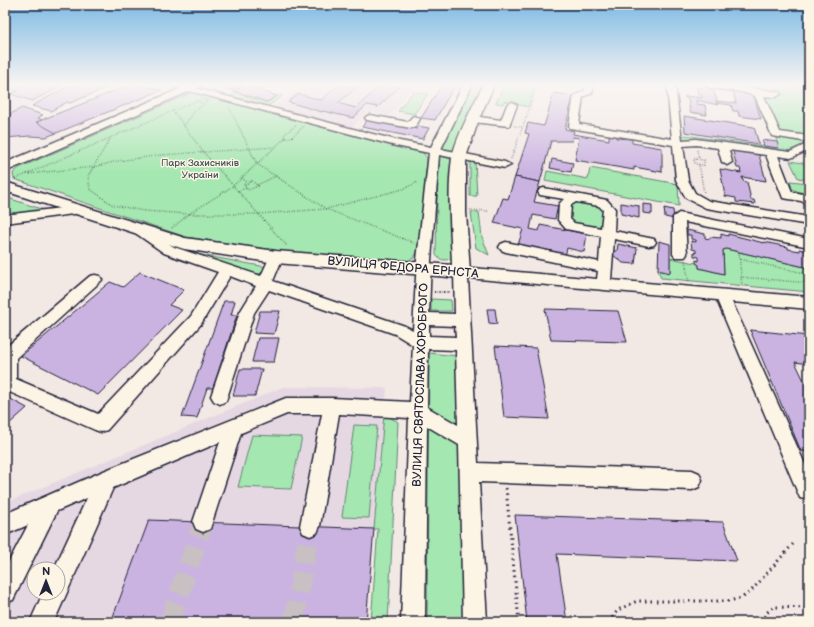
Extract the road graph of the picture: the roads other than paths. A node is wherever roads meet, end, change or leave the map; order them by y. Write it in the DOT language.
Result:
graph roads {
  1 [pos="132,114"];
  2 [pos="281,114"];
  3 [pos="453,114"];
  4 [pos="475,114"];
  5 [pos="509,114"];
  6 [pos="576,114"];
  7 [pos="674,114"];
  8 [pos="768,114"];
  9 [pos="370,118"];
  10 [pos="415,119"];
  11 [pos="473,119"];
  12 [pos="809,139"];
  13 [pos="677,143"];
  14 [pos="723,146"];
  15 [pos="809,146"];
  16 [pos="434,152"];
  17 [pos="771,153"];
  18 [pos="459,157"];
  19 [pos="727,162"];
  20 [pos="505,165"];
  21 [pos="5,168"];
  22 [pos="10,182"];
  23 [pos="544,192"];
  24 [pos="573,198"];
  25 [pos="809,201"];
  26 [pos="77,210"];
  27 [pos="5,219"];
  28 [pos="809,222"];
  29 [pos="139,230"];
  30 [pos="608,234"];
  31 [pos="649,242"];
  32 [pos="809,243"];
  33 [pos="506,247"];
  34 [pos="282,252"];
  35 [pos="683,257"];
  36 [pos="606,268"];
  37 [pos="424,269"];
  38 [pos="227,270"];
  39 [pos="461,272"];
  40 [pos="95,280"];
  41 [pos="265,284"];
  42 [pos="604,285"];
  43 [pos="722,295"];
  44 [pos="809,303"];
  45 [pos="422,319"];
  46 [pos="462,320"];
  47 [pos="421,342"];
  48 [pos="463,344"];
  49 [pos="220,396"];
  50 [pos="332,406"];
  51 [pos="418,411"];
  52 [pos="234,427"];
  53 [pos="467,440"];
  54 [pos="469,472"];
  55 [pos="106,480"];
  56 [pos="692,480"];
  57 [pos="807,491"];
  58 [pos="50,504"];
  59 [pos="203,522"];
  60 [pos="5,525"];
  61 [pos="310,526"];
  62 [pos="66,568"];
  63 [pos="5,592"];
  64 [pos="51,601"];
  65 [pos="42,622"];
  66 [pos="413,622"];
  67 [pos="475,622"];
  1 -- 21 [label="main road"];
  2 -- 16 [label="street"];
  3 -- 16 [label="street, ВУЛИЦЯ СВЯТОСЛАВА ХОРОБРОГО"];
  4 -- 11 [label="main road"];
  5 -- 11 [label="street"];
  6 -- 13 [label="street"];
  7 -- 13 [label="street"];
  8 -- 12 [label="street"];
  9 -- 10 [label="street"];
  11 -- 18 [label="main road"];
  13 -- 14 [label="street"];
  13 -- 28 [label="street"];
  14 -- 17 [label="street"];
  14 -- 19 [label="street"];
  15 -- 17 [label="street"];
  16 -- 18 [label="street"];
  16 -- 37 [label="street, ВУЛИЦЯ СВЯТОСЛАВА ХОРОБРОГО"];
  17 -- 25 [label="street"];
  18 -- 20 [label="street"];
  18 -- 39 [label="main road"];
  22 -- 26 [label="main road, ВУЛИЦЯ ФЕДОРА ЕРНСТА"];
  23 -- 24 [label="street"];
  24 -- 30 [label="street"];
  24 -- 30 [label="street"];
  26 -- 27 [label="street"];
  26 -- 29 [label="main road, ВУЛИЦЯ ФЕДОРА ЕРНСТА"];
  29 -- 34 [label="main road, ВУЛИЦЯ ФЕДОРА ЕРНСТА"];
  29 -- 38 [label="street"];
  30 -- 31 [label="street"];
  30 -- 36 [label="street"];
  32 -- 35 [label="street"];
  33 -- 36 [label="street"];
  34 -- 37 [label="main road, ВУЛИЦЯ ФЕДОРА ЕРНСТА"];
  34 -- 41 [label="street"];
  36 -- 42 [label="street"];
  37 -- 39 [label="main road, ВУЛИЦЯ ФЕДОРА ЕРНСТА"];
  37 -- 45 [label="street, ВУЛИЦЯ СВЯТОСЛАВА ХОРОБРОГО"];
  38 -- 40 [label="street"];
  38 -- 41 [label="street"];
  39 -- 42 [label="street, ВУЛИЦЯ ФЕДОРА ЕРНСТА"];
  39 -- 46 [label="street"];
  41 -- 47 [label="street"];
  41 -- 49 [label="street"];
  42 -- 43 [label="street, ВУЛИЦЯ ФЕДОРА ЕРНСТА"];
  43 -- 44 [label="street, ВУЛИЦЯ ФЕДОРА ЕРНСТА"];
  43 -- 57 [label="street"];
  45 -- 46 [label="street"];
  45 -- 47 [label="street, ВУЛИЦЯ СВЯТОСЛАВА ХОРОБРОГО"];
  46 -- 48 [label="street"];
  47 -- 48 [label="street"];
  47 -- 51 [label="street, ВУЛИЦЯ СВЯТОСЛАВА ХОРОБРОГО"];
  48 -- 53 [label="street"];
  50 -- 51 [label="street"];
  50 -- 52 [label="street"];
  50 -- 61 [label="street"];
  51 -- 53 [label="street"];
  51 -- 66 [label="street, ВУЛИЦЯ СВЯТОСЛАВА ХОРОБРОГО"];
  52 -- 55 [label="street"];
  52 -- 59 [label="street"];
  53 -- 54 [label="street"];
  54 -- 56 [label="street"];
  54 -- 67 [label="street"];
  55 -- 58 [label="street"];
  55 -- 62 [label="street"];
  58 -- 60 [label="street"];
  58 -- 63 [label="street"];
  64 -- 65 [label="street"];
}
